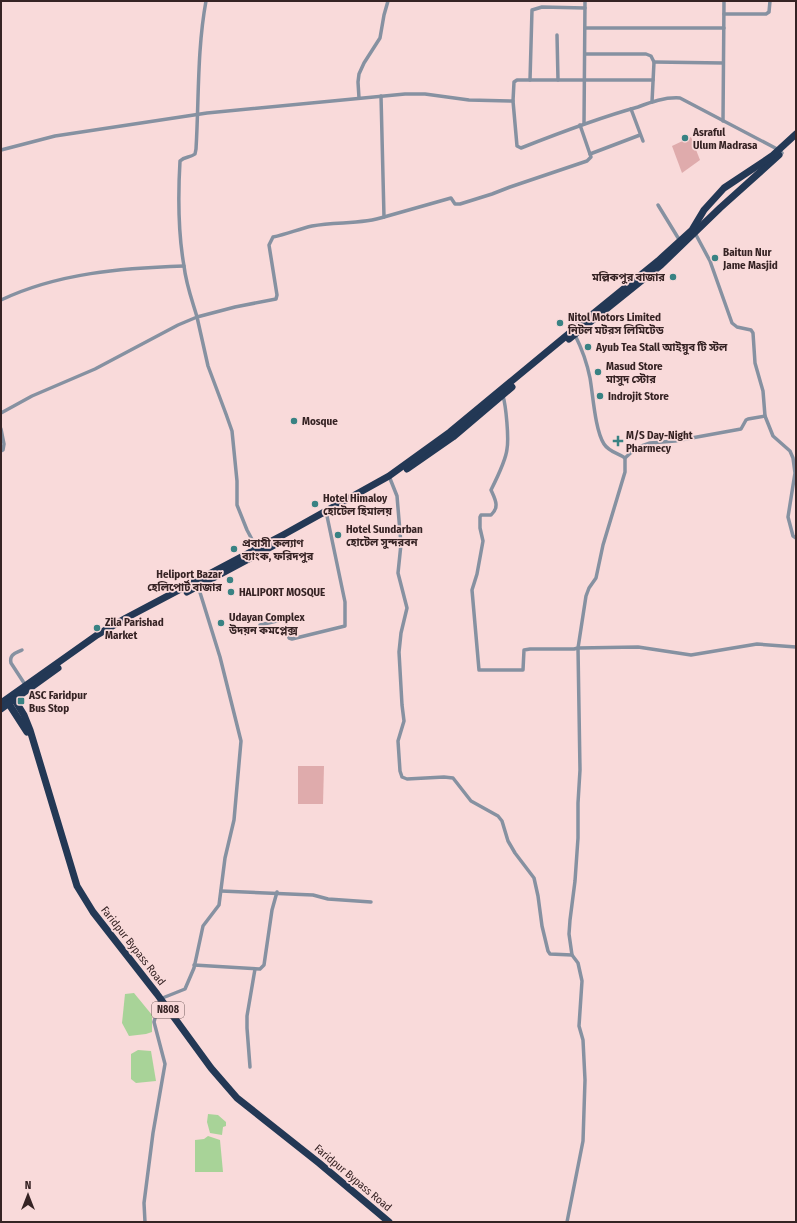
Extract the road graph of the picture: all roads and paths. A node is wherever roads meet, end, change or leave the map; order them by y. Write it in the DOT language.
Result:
graph roads {
  1 [pos="206,1"];
  2 [pos="388,1"];
  3 [pos="585,1"];
  4 [pos="724,1"];
  5 [pos="770,1"];
  6 [pos="585,8"];
  7 [pos="724,14"];
  8 [pos="585,28"];
  9 [pos="724,28"];
  10 [pos="557,35"];
  11 [pos="586,54"];
  12 [pos="654,62"];
  13 [pos="723,63"];
  14 [pos="530,80"];
  15 [pos="558,80"];
  16 [pos="585,80"];
  17 [pos="654,80"];
  18 [pos="381,96"];
  19 [pos="359,98"];
  20 [pos="513,101"];
  21 [pos="652,102"];
  22 [pos="631,109"];
  23 [pos="198,115"];
  24 [pos="723,120"];
  25 [pos="582,124"];
  26 [pos="796,134"];
  27 [pos="640,135"];
  28 [pos="796,140"];
  29 [pos="643,141"];
  30 [pos="1,150"];
  31 [pos="781,151"];
  32 [pos="590,154"];
  33 [pos="658,205"];
  34 [pos="384,218"];
  35 [pos="695,233"];
  36 [pos="684,239"];
  37 [pos="184,266"];
  38 [pos="1,300"];
  39 [pos="196,318"];
  40 [pos="573,333"];
  41 [pos="532,367"];
  42 [pos="503,396"];
  43 [pos="1,413"];
  44 [pos="765,416"];
  45 [pos="1,429"];
  46 [pos="451,434"];
  47 [pos="1,451"];
  48 [pos="625,458"];
  49 [pos="390,479"];
  50 [pos="358,497"];
  51 [pos="327,516"];
  52 [pos="284,537"];
  53 [pos="796,538"];
  54 [pos="257,549"];
  55 [pos="205,580"];
  56 [pos="198,586"];
  57 [pos="175,595"];
  58 [pos="260,626"];
  59 [pos="796,647"];
  60 [pos="578,648"];
  61 [pos="22,650"];
  62 [pos="26,686"];
  63 [pos="9,700"];
  64 [pos="1,709"];
  65 [pos="221,891"];
  66 [pos="278,892"];
  67 [pos="371,902"];
  68 [pos="572,954"];
  69 [pos="194,965"];
  70 [pos="255,969"];
  71 [pos="160,999"];
  72 [pos="250,1067"];
  73 [pos="145,1222"];
  74 [pos="388,1222"];
  75 [pos="567,1222"];
  1 -- 23 [label="street"];
  2 -- 19 [label="street"];
  3 -- 6 [label="street"];
  4 -- 7 [label="street"];
  5 -- 7 [label="street"];
  6 -- 8 [label="street"];
  6 -- 14 [label="street"];
  7 -- 9 [label="street"];
  8 -- 9 [label="street"];
  8 -- 11 [label="street"];
  9 -- 13 [label="street"];
  10 -- 15 [label="street"];
  11 -- 12 [label="street"];
  11 -- 16 [label="street"];
  12 -- 13 [label="street"];
  12 -- 17 [label="street"];
  13 -- 24 [label="street"];
  14 -- 15 [label="street"];
  14 -- 20 [label="street"];
  15 -- 16 [label="street"];
  16 -- 17 [label="street"];
  16 -- 25 [label="street"];
  17 -- 21 [label="street"];
  18 -- 19 [label="street"];
  18 -- 20 [label="street"];
  18 -- 34 [label="street"];
  19 -- 23 [label="street"];
  20 -- 25 [label="street"];
  21 -- 22 [label="street"];
  21 -- 24 [label="street"];
  22 -- 25 [label="street"];
  22 -- 27 [label="street"];
  23 -- 30 [label="street"];
  23 -- 37 [label="street"];
  24 -- 31 [label="street"];
  25 -- 32 [label="street"];
  26 -- 31 [label="highway"];
  27 -- 29 [label="street"];
  27 -- 32 [label="street"];
  28 -- 31 [label="highway"];
  31 -- 35 [label="highway"];
  31 -- 36 [label="highway"];
  32 -- 34 [label="street"];
  33 -- 36 [label="street"];
  34 -- 39 [label="street"];
  35 -- 36 [label="highway"];
  35 -- 44 [label="street"];
  36 -- 40 [label="highway"];
  37 -- 38 [label="street"];
  37 -- 39 [label="street"];
  39 -- 43 [label="street"];
  39 -- 54 [label="street"];
  40 -- 41 [label="highway"];
  40 -- 48 [label="street"];
  41 -- 42 [label="highway"];
  41 -- 46 [label="highway"];
  42 -- 46 [label="highway"];
  42 -- 60 [label="street"];
  44 -- 48 [label="street"];
  44 -- 53 [label="street"];
  45 -- 47 [label="street"];
  46 -- 49 [label="highway"];
  48 -- 60 [label="street"];
  49 -- 50 [label="highway"];
  49 -- 68 [label="street"];
  50 -- 51 [label="highway"];
  50 -- 52 [label="highway"];
  51 -- 52 [label="highway"];
  51 -- 58 [label="street"];
  52 -- 54 [label="highway"];
  52 -- 55 [label="highway"];
  54 -- 55 [label="highway"];
  55 -- 56 [label="highway"];
  55 -- 57 [label="highway"];
  56 -- 57 [label="highway"];
  56 -- 65 [label="street"];
  57 -- 62 [label="highway"];
  57 -- 63 [label="highway"];
  59 -- 60 [label="street"];
  60 -- 68 [label="street"];
  61 -- 62 [label="street"];
  62 -- 63 [label="highway"];
  63 -- 64 [label="highway"];
  63 -- 71 [label="highway, Faridpur Bypass Road / N808"];
  65 -- 66 [label="street"];
  65 -- 69 [label="street"];
  66 -- 67 [label="street"];
  66 -- 70 [label="street"];
  68 -- 75 [label="street"];
  69 -- 70 [label="street"];
  69 -- 71 [label="street"];
  70 -- 72 [label="street"];
  71 -- 73 [label="street"];
  71 -- 74 [label="highway, Faridpur Bypass Road / N808"];
}
